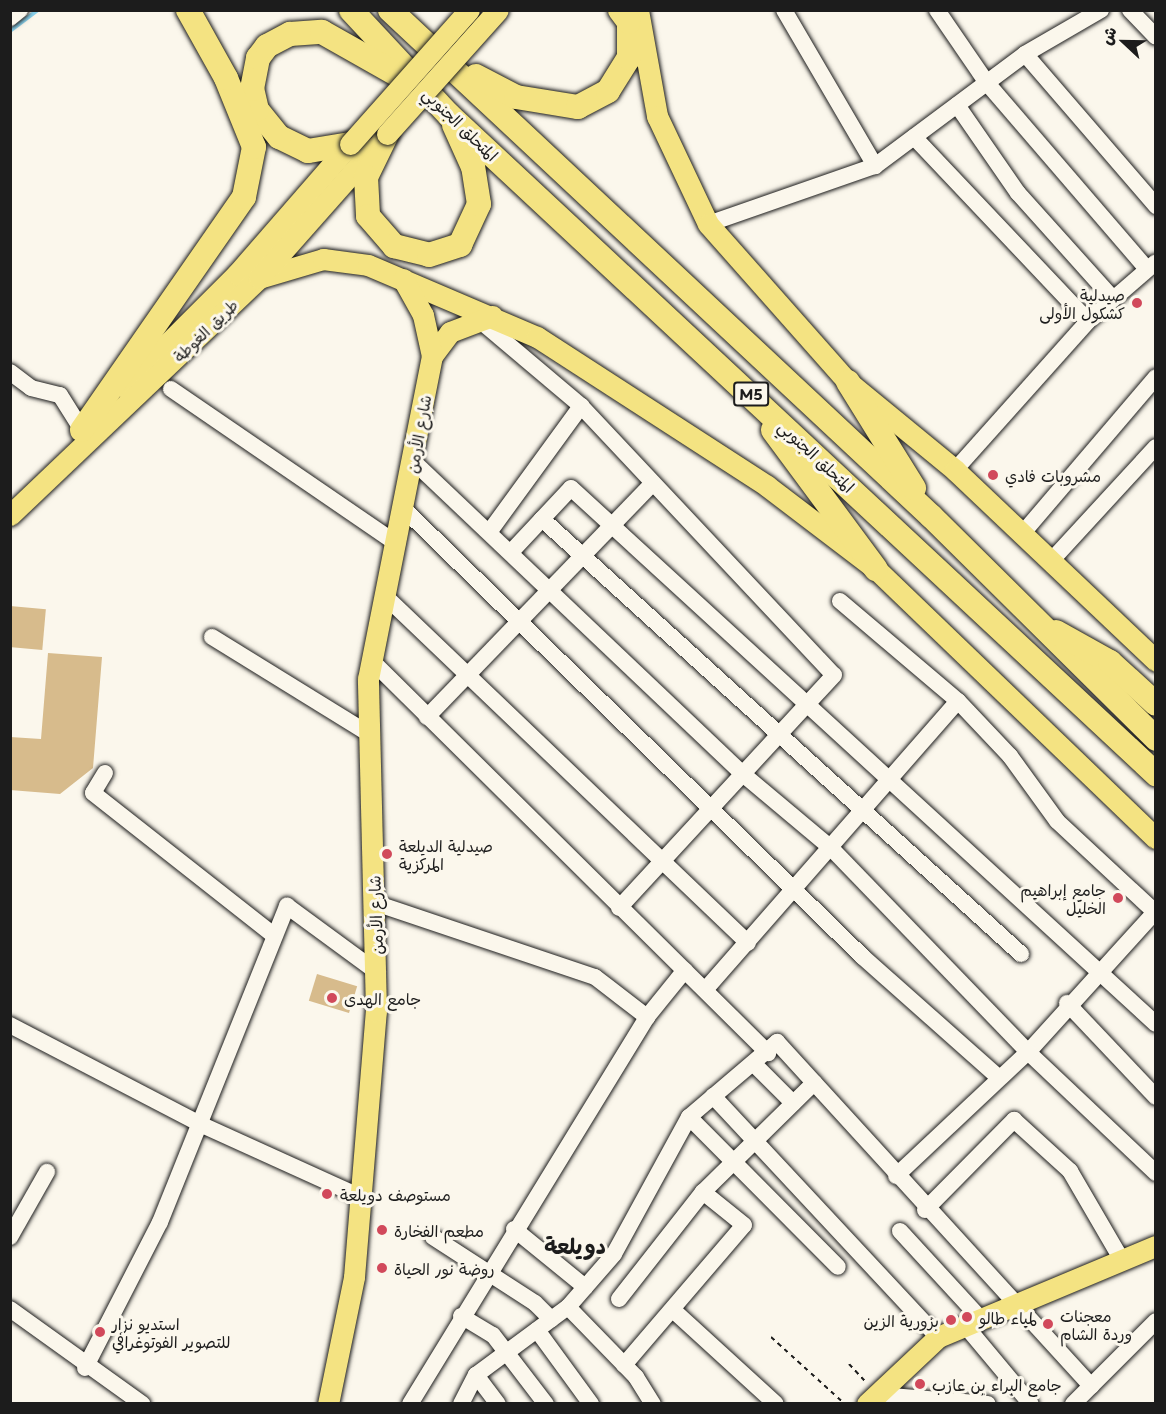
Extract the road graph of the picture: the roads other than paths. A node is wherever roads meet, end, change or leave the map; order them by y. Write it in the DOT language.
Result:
graph roads {
  1 [pos="20,10"];
  2 [pos="188,10"];
  3 [pos="351,10"];
  4 [pos="390,10"];
  5 [pos="399,10"];
  6 [pos="469,10"];
  7 [pos="498,10"];
  8 [pos="620,10"];
  9 [pos="638,10"];
  10 [pos="784,10"];
  11 [pos="937,10"];
  12 [pos="1130,10"];
  13 [pos="1090,13"];
  14 [pos="10,18"];
  15 [pos="415,33"];
  16 [pos="1155,37"];
  17 [pos="1025,54"];
  18 [pos="447,60"];
  19 [pos="987,83"];
  20 [pos="426,91"];
  21 [pos="957,105"];
  22 [pos="449,115"];
  23 [pos="387,134"];
  24 [pos="914,136"];
  25 [pos="350,144"];
  26 [pos="875,166"];
  27 [pos="1155,206"];
  28 [pos="708,224"];
  29 [pos="1151,266"];
  30 [pos="259,278"];
  31 [pos="403,279"];
  32 [pos="1113,299"];
  33 [pos="485,317"];
  34 [pos="1088,321"];
  35 [pos="432,356"];
  36 [pos="10,372"];
  37 [pos="1155,376"];
  38 [pos="848,382"];
  39 [pos="171,389"];
  40 [pos="747,391"];
  41 [pos="581,406"];
  42 [pos="82,430"];
  43 [pos="1155,447"];
  44 [pos="414,462"];
  45 [pos="955,470"];
  46 [pos="652,483"];
  47 [pos="10,502"];
  48 [pos="405,508"];
  49 [pos="10,515"];
  50 [pos="931,516"];
  51 [pos="542,519"];
  52 [pos="613,524"];
  53 [pos="490,531"];
  54 [pos="1022,534"];
  55 [pos="397,544"];
  56 [pos="512,551"];
  57 [pos="581,557"];
  58 [pos="1051,561"];
  59 [pos="876,568"];
  60 [pos="551,588"];
  61 [pos="385,596"];
  62 [pos="840,602"];
  63 [pos="1029,617"];
  64 [pos="521,619"];
  65 [pos="213,637"];
  66 [pos="1152,652"];
  67 [pos="371,660"];
  68 [pos="469,673"];
  69 [pos="958,701"];
  70 [pos="1155,704"];
  71 [pos="805,707"];
  72 [pos="427,717"];
  73 [pos="366,732"];
  74 [pos="777,738"];
  75 [pos="1155,739"];
  76 [pos="105,773"];
  77 [pos="1155,774"];
  78 [pos="744,775"];
  79 [pos="892,777"];
  80 [pos="713,810"];
  81 [pos="863,811"];
  82 [pos="1155,838"];
  83 [pos="831,848"];
  84 [pos="665,860"];
  85 [pos="795,889"];
  86 [pos="375,903"];
  87 [pos="619,908"];
  88 [pos="275,936"];
  89 [pos="748,943"];
  90 [pos="1021,954"];
  91 [pos="685,970"];
  92 [pos="377,972"];
  93 [pos="1097,972"];
  94 [pos="705,990"];
  95 [pos="1067,1003"];
  96 [pos="647,1017"];
  97 [pos="1155,1024"];
  98 [pos="10,1025"];
  99 [pos="1028,1052"];
  100 [pos="768,1053"];
  101 [pos="756,1065"];
  102 [pos="998,1077"];
  103 [pos="814,1083"];
  104 [pos="713,1096"];
  105 [pos="1155,1097"];
  106 [pos="794,1104"];
  107 [pos="689,1118"];
  108 [pos="200,1124"];
  109 [pos="755,1142"];
  110 [pos="735,1161"];
  111 [pos="47,1172"];
  112 [pos="1155,1173"];
  113 [pos="896,1176"];
  114 [pos="703,1192"];
  115 [pos="361,1197"];
  116 [pos="925,1210"];
  117 [pos="514,1230"];
  118 [pos="900,1231"];
  119 [pos="10,1237"];
  120 [pos="434,1237"];
  121 [pos="1155,1246"];
  122 [pos="1123,1262"];
  123 [pos="838,1267"];
  124 [pos="488,1271"];
  125 [pos="585,1287"];
  126 [pos="619,1299"];
  127 [pos="1013,1304"];
  128 [pos="568,1307"];
  129 [pos="10,1309"];
  130 [pos="672,1310"];
  131 [pos="461,1316"];
  132 [pos="551,1319"];
  133 [pos="971,1320"];
  134 [pos="1155,1321"];
  135 [pos="537,1330"];
  136 [pos="938,1337"];
  137 [pos="507,1353"];
  138 [pos="624,1365"];
  139 [pos="85,1368"];
  140 [pos="476,1376"];
  141 [pos="1091,1386"];
  142 [pos="873,1399"];
  143 [pos="142,1404"];
  144 [pos="328,1404"];
  145 [pos="410,1404"];
  146 [pos="461,1404"];
  147 [pos="498,1404"];
  148 [pos="546,1404"];
  149 [pos="591,1404"];
  150 [pos="653,1404"];
  151 [pos="776,1404"];
  152 [pos="988,1404"];
  153 [pos="1031,1404"];
  154 [pos="1072,1404"];
  1 -- 14 [label="street"];
  2 -- 42 [label="highway"];
  3 -- 20 [label="highway, المتحلق الجنوبي / M5"];
  4 -- 15 [label="highway, M5"];
  5 -- 15 [label="highway"];
  6 -- 25 [label="main road, bridge"];
  7 -- 20 [label="main road, bridge"];
  8 -- 18 [label="highway"];
  9 -- 28 [label="main road"];
  10 -- 26 [label="street"];
  11 -- 19 [label="street"];
  12 -- 16 [label="street"];
  13 -- 17 [label="street"];
  15 -- 18 [label="highway, M5"];
  17 -- 19 [label="street"];
  17 -- 27 [label="street"];
  18 -- 50 [label="highway, M5"];
  19 -- 21 [label="street"];
  19 -- 29 [label="street"];
  20 -- 22 [label="highway, المتحلق الجنوبي / M5"];
  20 -- 23 [label="main road, bridge"];
  20 -- 25 [label="highway"];
  21 -- 24 [label="street"];
  21 -- 32 [label="street"];
  22 -- 23 [label="highway"];
  22 -- 40 [label="highway, المتحلق الجنوبي / M5"];
  23 -- 30 [label="main road, طريق الغوطة"];
  24 -- 26 [label="street"];
  24 -- 34 [label="street"];
  25 -- 42 [label="main road"];
  26 -- 28 [label="street"];
  28 -- 38 [label="main road"];
  29 -- 32 [label="street"];
  30 -- 31 [label="main road"];
  30 -- 49 [label="main road, طريق الغوطة"];
  31 -- 33 [label="main road"];
  31 -- 35 [label="main road, شارع الأرمن"];
  32 -- 34 [label="street"];
  33 -- 35 [label="main road, شارع الأرمن"];
  33 -- 41 [label="street"];
  33 -- 59 [label="main road"];
  34 -- 45 [label="street"];
  35 -- 44 [label="main road, شارع الأرمن"];
  36 -- 42 [label="street"];
  37 -- 54 [label="street"];
  38 -- 45 [label="main road"];
  38 -- 50 [label="highway"];
  39 -- 55 [label="street"];
  40 -- 59 [label="highway"];
  40 -- 77 [label="highway, المتحلق الجنوبي / M5"];
  41 -- 46 [label="street"];
  41 -- 53 [label="street"];
  42 -- 47 [label="main road"];
  43 -- 58 [label="street"];
  44 -- 48 [label="main road, شارع الأرمن"];
  44 -- 53 [label="street"];
  45 -- 54 [label="main road"];
  46 -- 52 [label="street"];
  46 -- 71 [label="street"];
  48 -- 55 [label="main road, شارع الأرمن"];
  48 -- 64 [label="street"];
  50 -- 63 [label="highway, M5"];
  51 -- 52 [label="street"];
  51 -- 56 [label="street"];
  51 -- 57 [label="street"];
  52 -- 57 [label="street"];
  52 -- 71 [label="street"];
  53 -- 56 [label="street"];
  54 -- 58 [label="main road"];
  55 -- 61 [label="main road, شارع الأرمن"];
  56 -- 60 [label="street"];
  57 -- 60 [label="street"];
  57 -- 74 [label="street"];
  58 -- 66 [label="main road"];
  59 -- 82 [label="main road"];
  60 -- 64 [label="street"];
  60 -- 78 [label="street"];
  61 -- 67 [label="main road, شارع الأرمن"];
  61 -- 68 [label="street"];
  62 -- 69 [label="street"];
  63 -- 70 [label="highway"];
  63 -- 75 [label="highway, M5"];
  64 -- 68 [label="street"];
  64 -- 80 [label="street"];
  65 -- 73 [label="street"];
  67 -- 72 [label="street"];
  67 -- 73 [label="main road, شارع الأرمن"];
  68 -- 72 [label="street"];
  68 -- 84 [label="street"];
  69 -- 79 [label="street"];
  69 -- 93 [label="street"];
  71 -- 74 [label="street"];
  71 -- 79 [label="street"];
  72 -- 87 [label="street"];
  73 -- 86 [label="main road, شارع الأرمن"];
  74 -- 78 [label="street"];
  74 -- 81 [label="street"];
  76 -- 88 [label="street"];
  78 -- 80 [label="street"];
  78 -- 83 [label="street"];
  79 -- 81 [label="street"];
  79 -- 93 [label="street"];
  80 -- 84 [label="street"];
  80 -- 85 [label="street"];
  81 -- 83 [label="street"];
  81 -- 90 [label="street"];
  83 -- 85 [label="street"];
  83 -- 99 [label="street"];
  84 -- 87 [label="street"];
  84 -- 89 [label="street"];
  85 -- 89 [label="street"];
  85 -- 102 [label="street"];
  86 -- 92 [label="main road, شارع الأرمن"];
  86 -- 96 [label="street"];
  87 -- 91 [label="street"];
  88 -- 92 [label="street"];
  88 -- 108 [label="street"];
  89 -- 94 [label="street"];
  91 -- 94 [label="street"];
  91 -- 96 [label="street"];
  92 -- 115 [label="main road, شارع الأرمن"];
  93 -- 95 [label="street"];
  93 -- 97 [label="street"];
  94 -- 100 [label="street"];
  95 -- 99 [label="street"];
  95 -- 105 [label="street"];
  96 -- 117 [label="street"];
  98 -- 108 [label="street"];
  99 -- 102 [label="street"];
  99 -- 112 [label="street"];
  100 -- 101 [label="street"];
  100 -- 103 [label="street"];
  101 -- 104 [label="street"];
  101 -- 106 [label="street"];
  102 -- 113 [label="street"];
  103 -- 106 [label="street"];
  103 -- 113 [label="street"];
  104 -- 107 [label="street"];
  104 -- 109 [label="street"];
  106 -- 109 [label="street"];
  107 -- 110 [label="street"];
  107 -- 125 [label="street"];
  108 -- 115 [label="street"];
  108 -- 139 [label="street"];
  109 -- 110 [label="street"];
  109 -- 136 [label="street"];
  110 -- 114 [label="street"];
  110 -- 123 [label="street"];
  111 -- 119 [label="street"];
  113 -- 116 [label="street"];
  114 -- 126 [label="street"];
  114 -- 130 [label="street"];
  115 -- 144 [label="main road, شارع الأرمن"];
  116 -- 122 [label="street"];
  116 -- 127 [label="street"];
  117 -- 124 [label="street"];
  117 -- 125 [label="street"];
  118 -- 133 [label="street"];
  120 -- 124 [label="street"];
  121 -- 122 [label="main road"];
  122 -- 127 [label="main road"];
  124 -- 131 [label="street"];
  124 -- 132 [label="street"];
  125 -- 128 [label="street"];
  127 -- 133 [label="main road"];
  127 -- 141 [label="street"];
  128 -- 132 [label="street"];
  128 -- 138 [label="street"];
  129 -- 139 [label="street"];
  130 -- 138 [label="street"];
  130 -- 151 [label="street"];
  131 -- 137 [label="street"];
  131 -- 145 [label="street"];
  132 -- 135 [label="street"];
  133 -- 136 [label="main road"];
  133 -- 153 [label="street"];
  134 -- 141 [label="street"];
  135 -- 137 [label="street"];
  135 -- 149 [label="street"];
  136 -- 142 [label="main road"];
  137 -- 140 [label="street"];
  137 -- 148 [label="street"];
  138 -- 150 [label="street"];
  139 -- 143 [label="street"];
  140 -- 146 [label="street"];
  140 -- 147 [label="street"];
  141 -- 154 [label="street"];
  142 -- 152 [label="street"];
}
